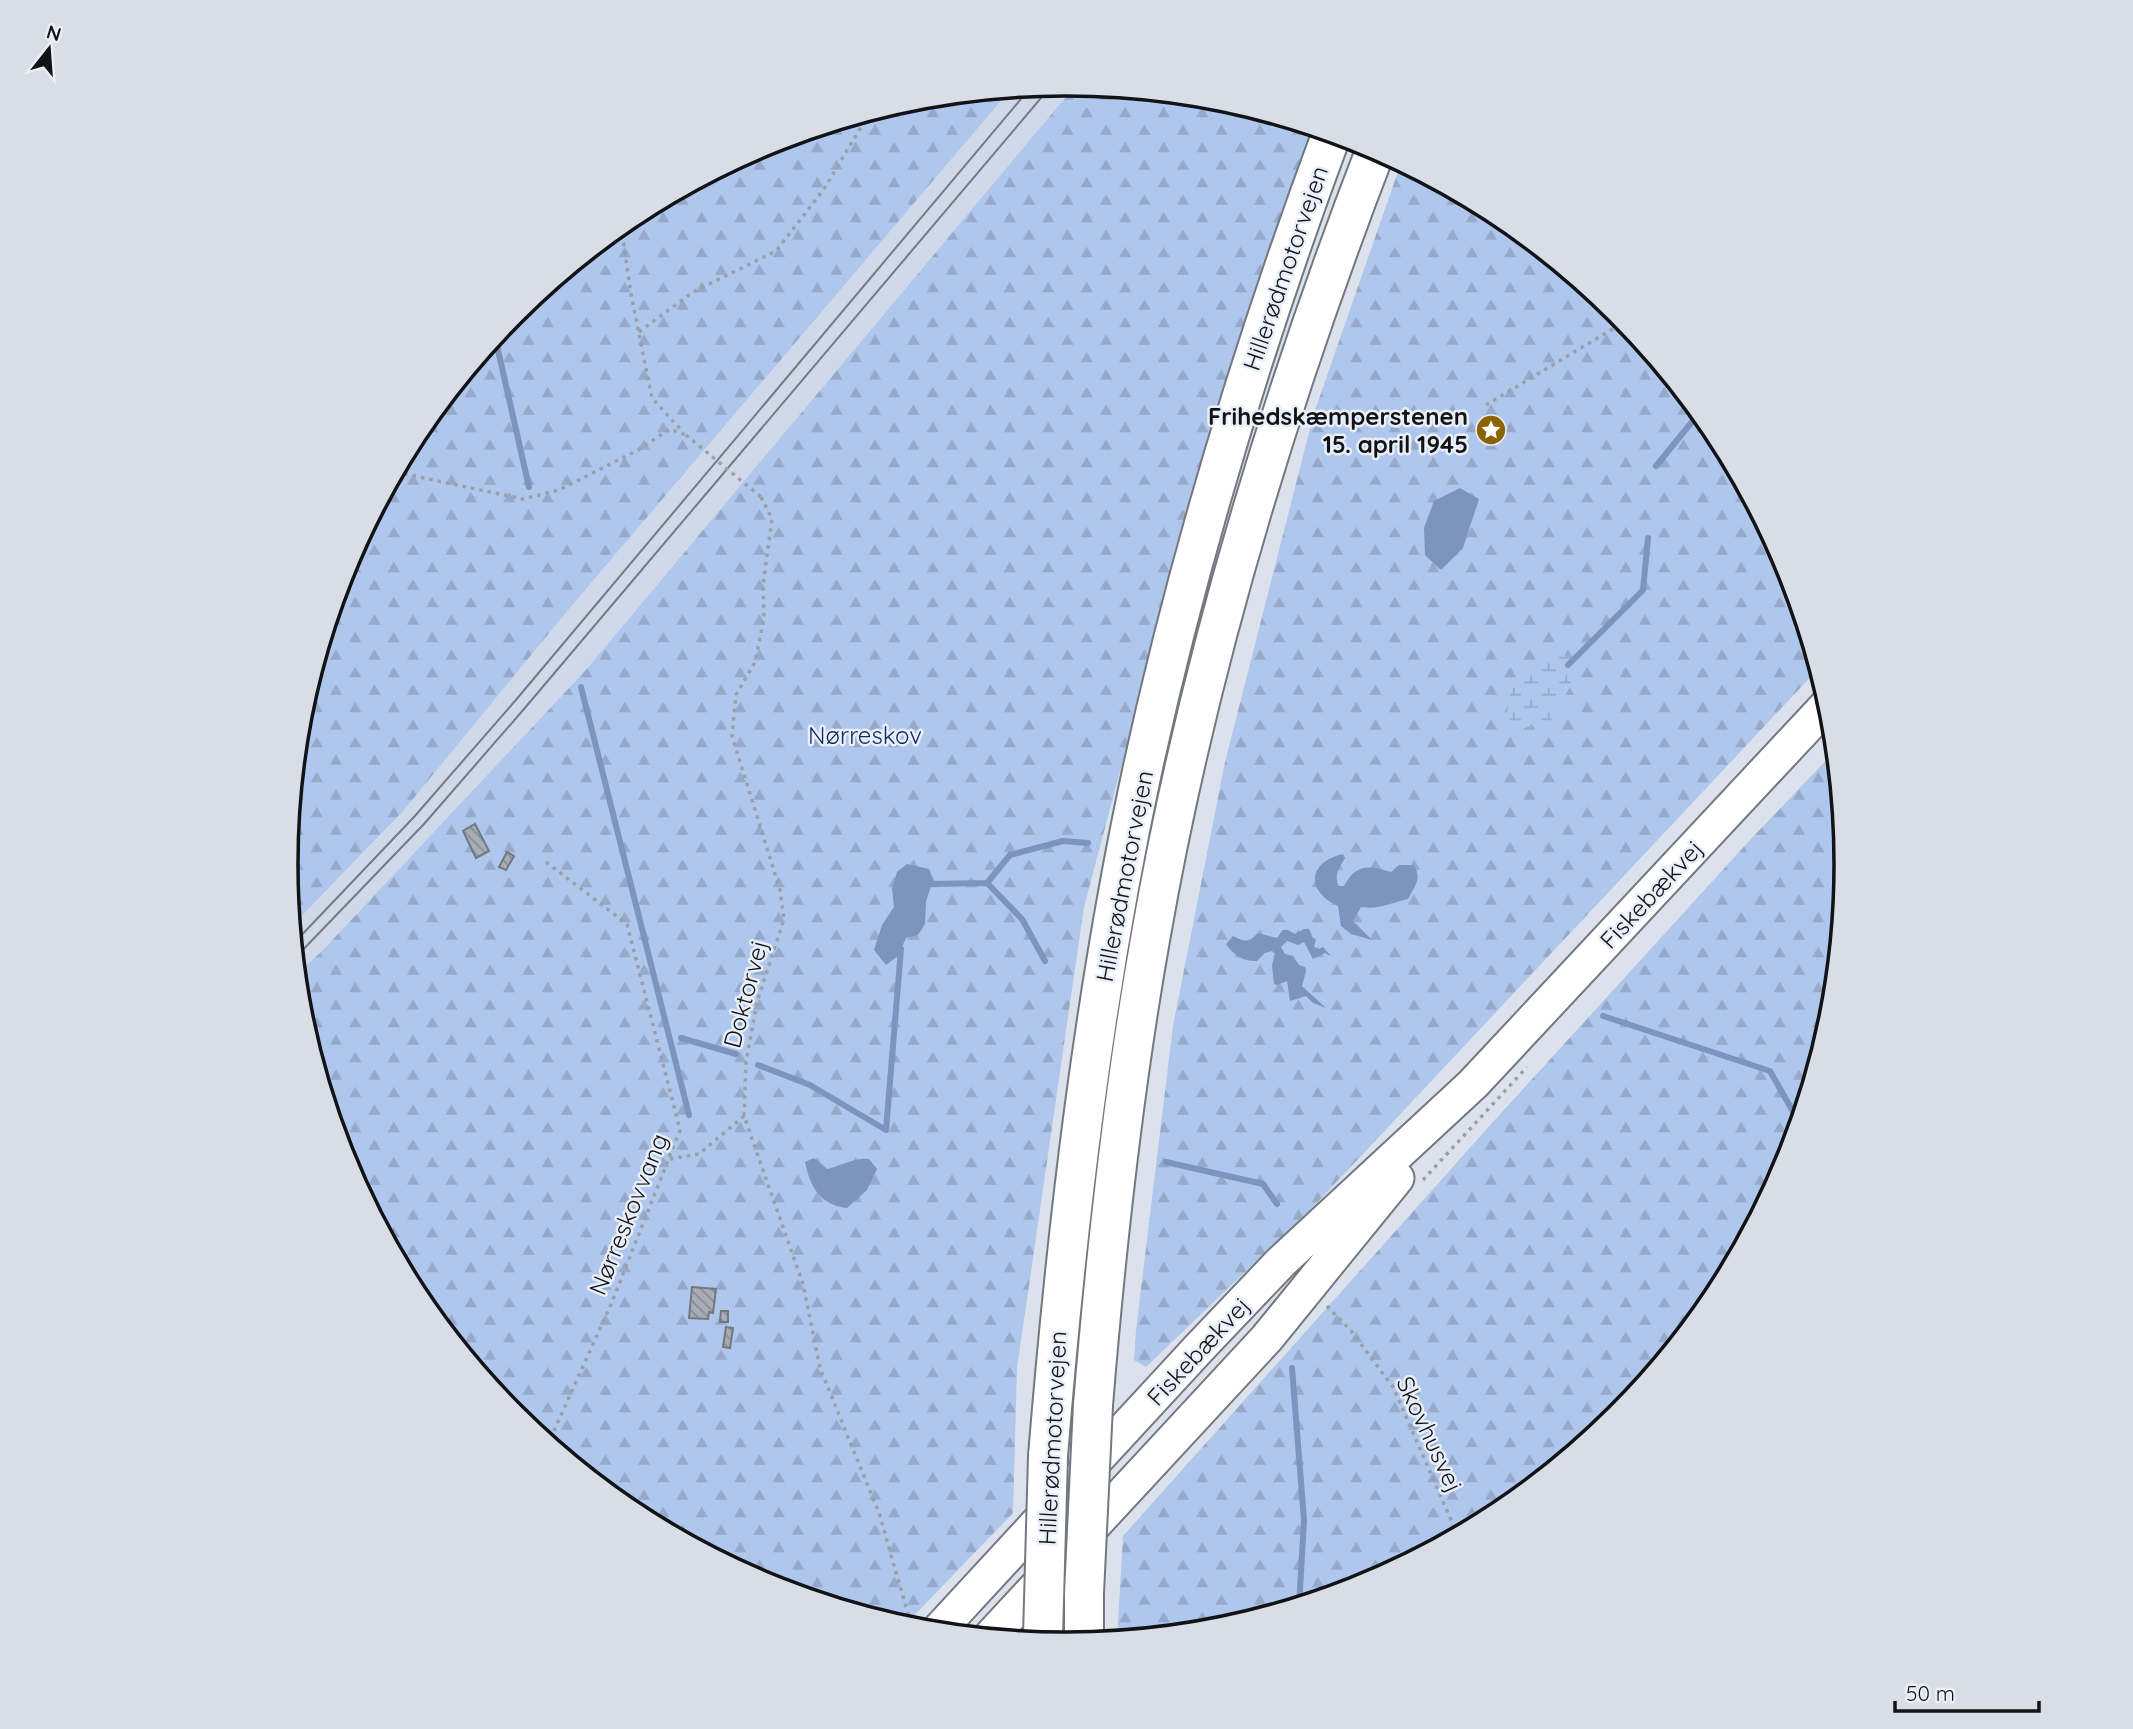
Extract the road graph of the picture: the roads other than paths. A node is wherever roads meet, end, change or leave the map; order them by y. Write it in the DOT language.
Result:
graph roads {
  1 [pos="1328,143"];
  2 [pos="1372,160"];
  3 [pos="1820,714"];
  4 [pos="1473,1084"];
  5 [pos="946,1623"];
  6 [pos="997,1629"];
  7 [pos="1043,1632"];
  8 [pos="1084,1632"];
  1 -- 7 [label="highway, Hillerødmotorvejen, bridge"];
  2 -- 8 [label="highway, Hillerødmotorvejen, bridge"];
  3 -- 4 [label="street, Fiskebækvej"];
  4 -- 5 [label="street, Fiskebækvej"];
  4 -- 6 [label="street, Fiskebækvej"];
}
